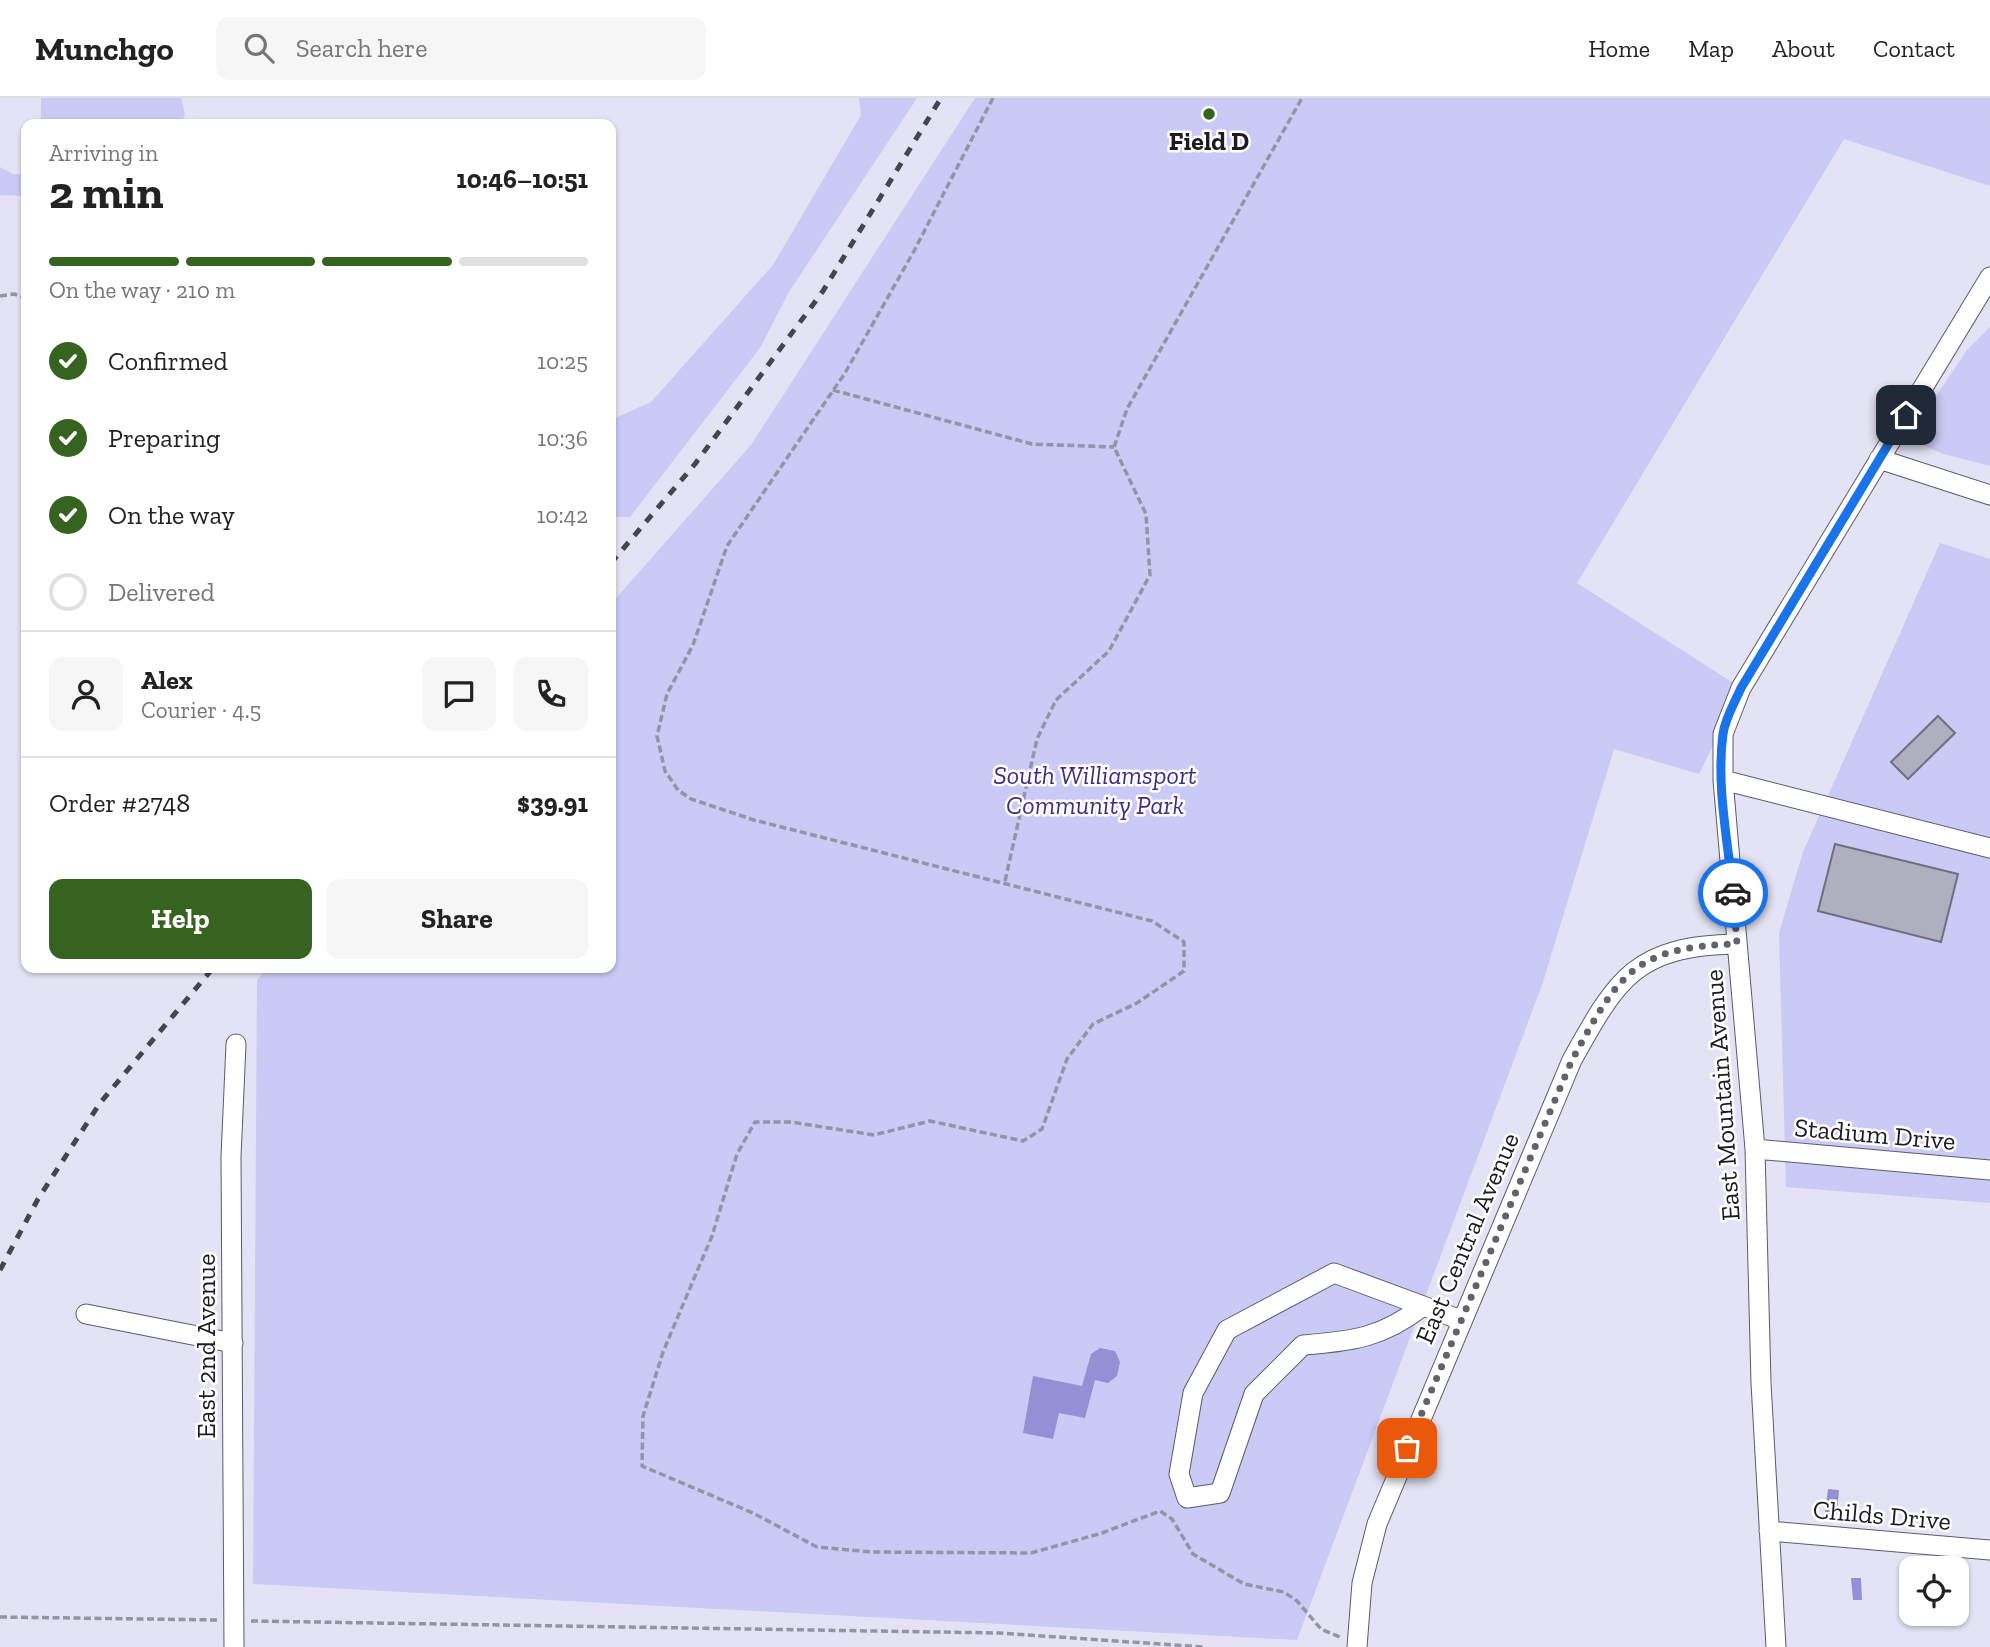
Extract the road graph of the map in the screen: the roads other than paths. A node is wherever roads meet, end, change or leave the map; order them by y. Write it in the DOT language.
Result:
graph roads {
  1 [pos="1990,278"];
  2 [pos="1879,459"];
  3 [pos="1990,495"];
  4 [pos="1723,780"];
  5 [pos="1990,848"];
  6 [pos="1737,944"];
  7 [pos="236,1044"];
  8 [pos="1755,1149"];
  9 [pos="1990,1170"];
  10 [pos="1423,1306"];
  11 [pos="86,1314"];
  12 [pos="1461,1320"];
  13 [pos="233,1343"];
  14 [pos="1769,1531"];
  15 [pos="1990,1550"];
  16 [pos="1357,1646"];
  17 [pos="234,1647"];
  18 [pos="1776,1647"];
  1 -- 2 [label="street, East Mountain Avenue"];
  2 -- 3 [label="street"];
  2 -- 4 [label="street, East Mountain Avenue"];
  4 -- 5 [label="street"];
  4 -- 6 [label="street, East Mountain Avenue"];
  6 -- 8 [label="street, East Mountain Avenue"];
  6 -- 12 [label="street, East Central Avenue"];
  7 -- 13 [label="street, East 2nd Avenue"];
  8 -- 9 [label="street, Stadium Drive"];
  8 -- 14 [label="street, East Mountain Avenue"];
  10 -- 10 [label="street"];
  10 -- 12 [label="street"];
  11 -- 13 [label="street"];
  12 -- 16 [label="street, East Central Avenue"];
  13 -- 17 [label="street, East 2nd Avenue"];
  14 -- 15 [label="street, Childs Drive"];
  14 -- 18 [label="street, East Mountain Avenue"];
}
